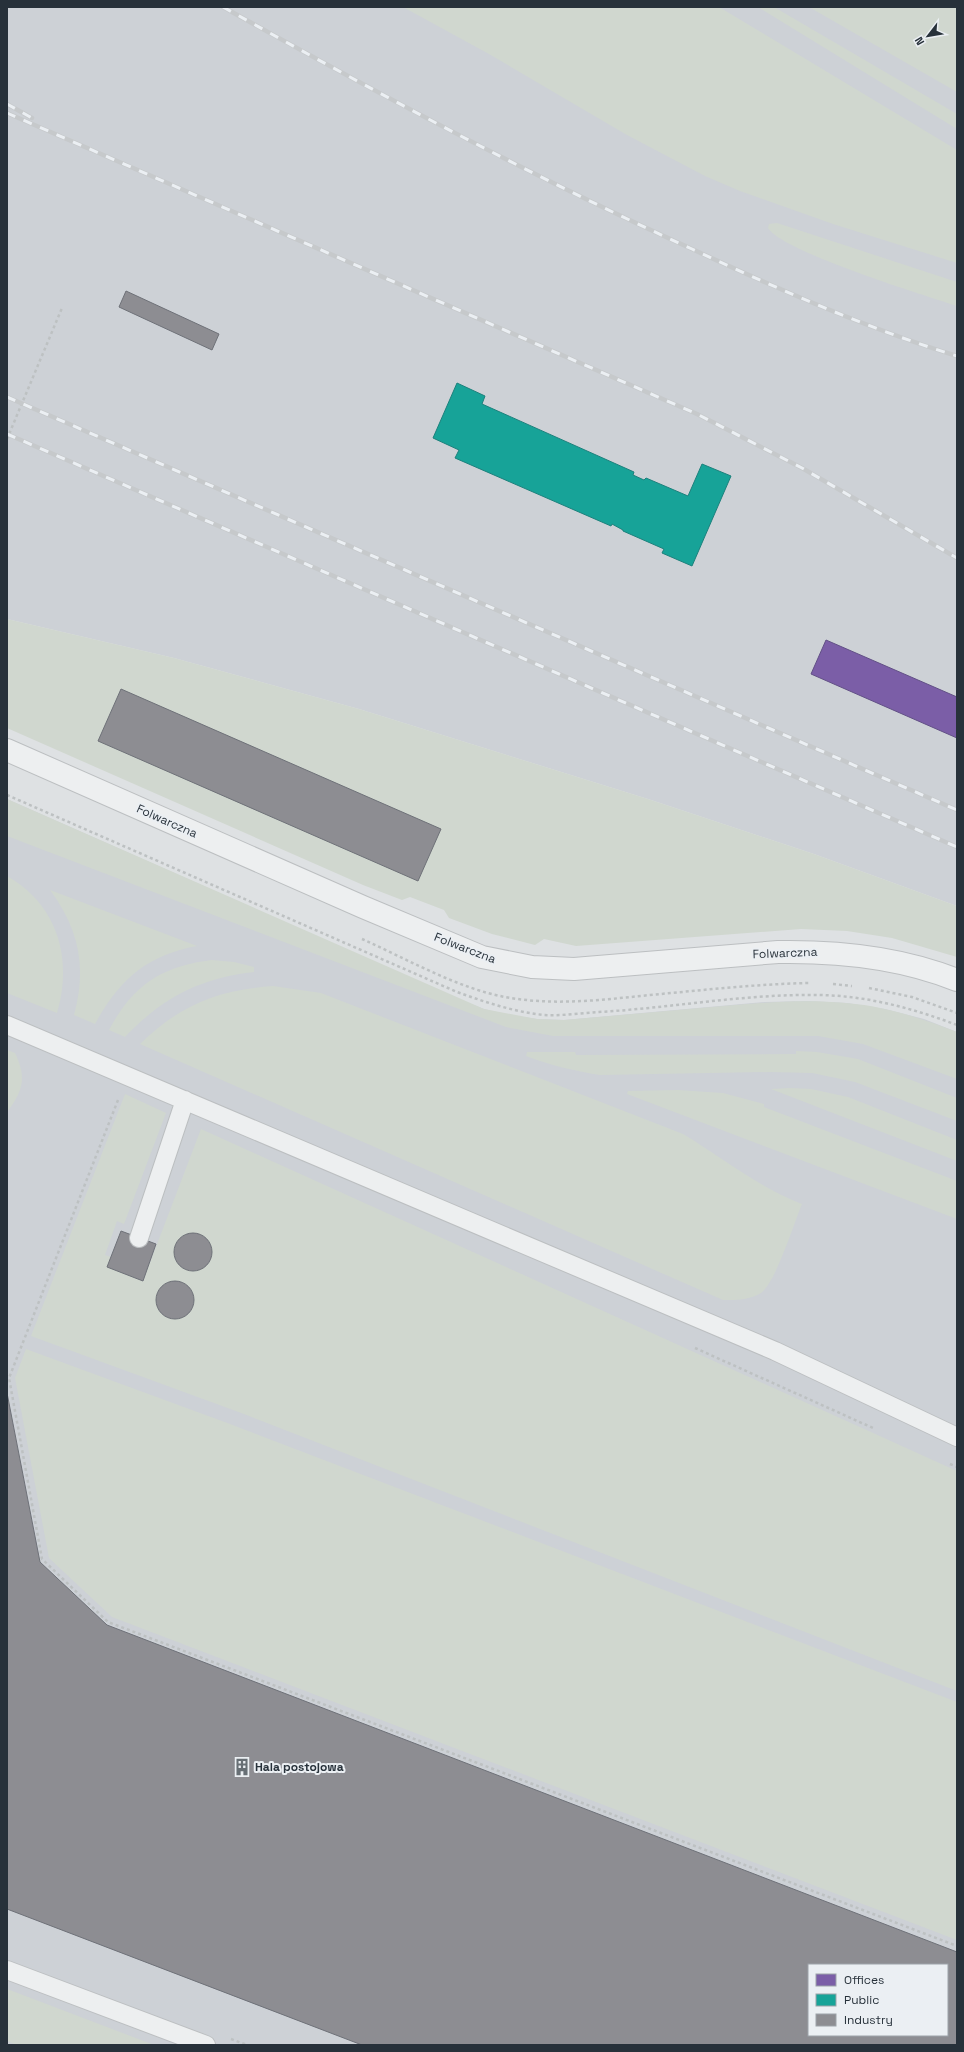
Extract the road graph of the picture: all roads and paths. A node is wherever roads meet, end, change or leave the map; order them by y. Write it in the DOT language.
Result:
graph roads {
  1 [pos="62,308"];
  2 [pos="7,439"];
  3 [pos="7,750"];
  4 [pos="957,980"];
  5 [pos="7,1025"];
  6 [pos="119,1097"];
  7 [pos="185,1100"];
  8 [pos="139,1238"];
  9 [pos="957,1437"];
  10 [pos="957,1946"];
  11 [pos="7,1970"];
  12 [pos="206,2045"];
  1 -- 2 [label="path"];
  3 -- 4 [label="street, Folwarczna"];
  5 -- 7 [label="lane"];
  6 -- 10 [label="path"];
  7 -- 8 [label="lane"];
  7 -- 9 [label="lane"];
  11 -- 12 [label="lane"];
}
